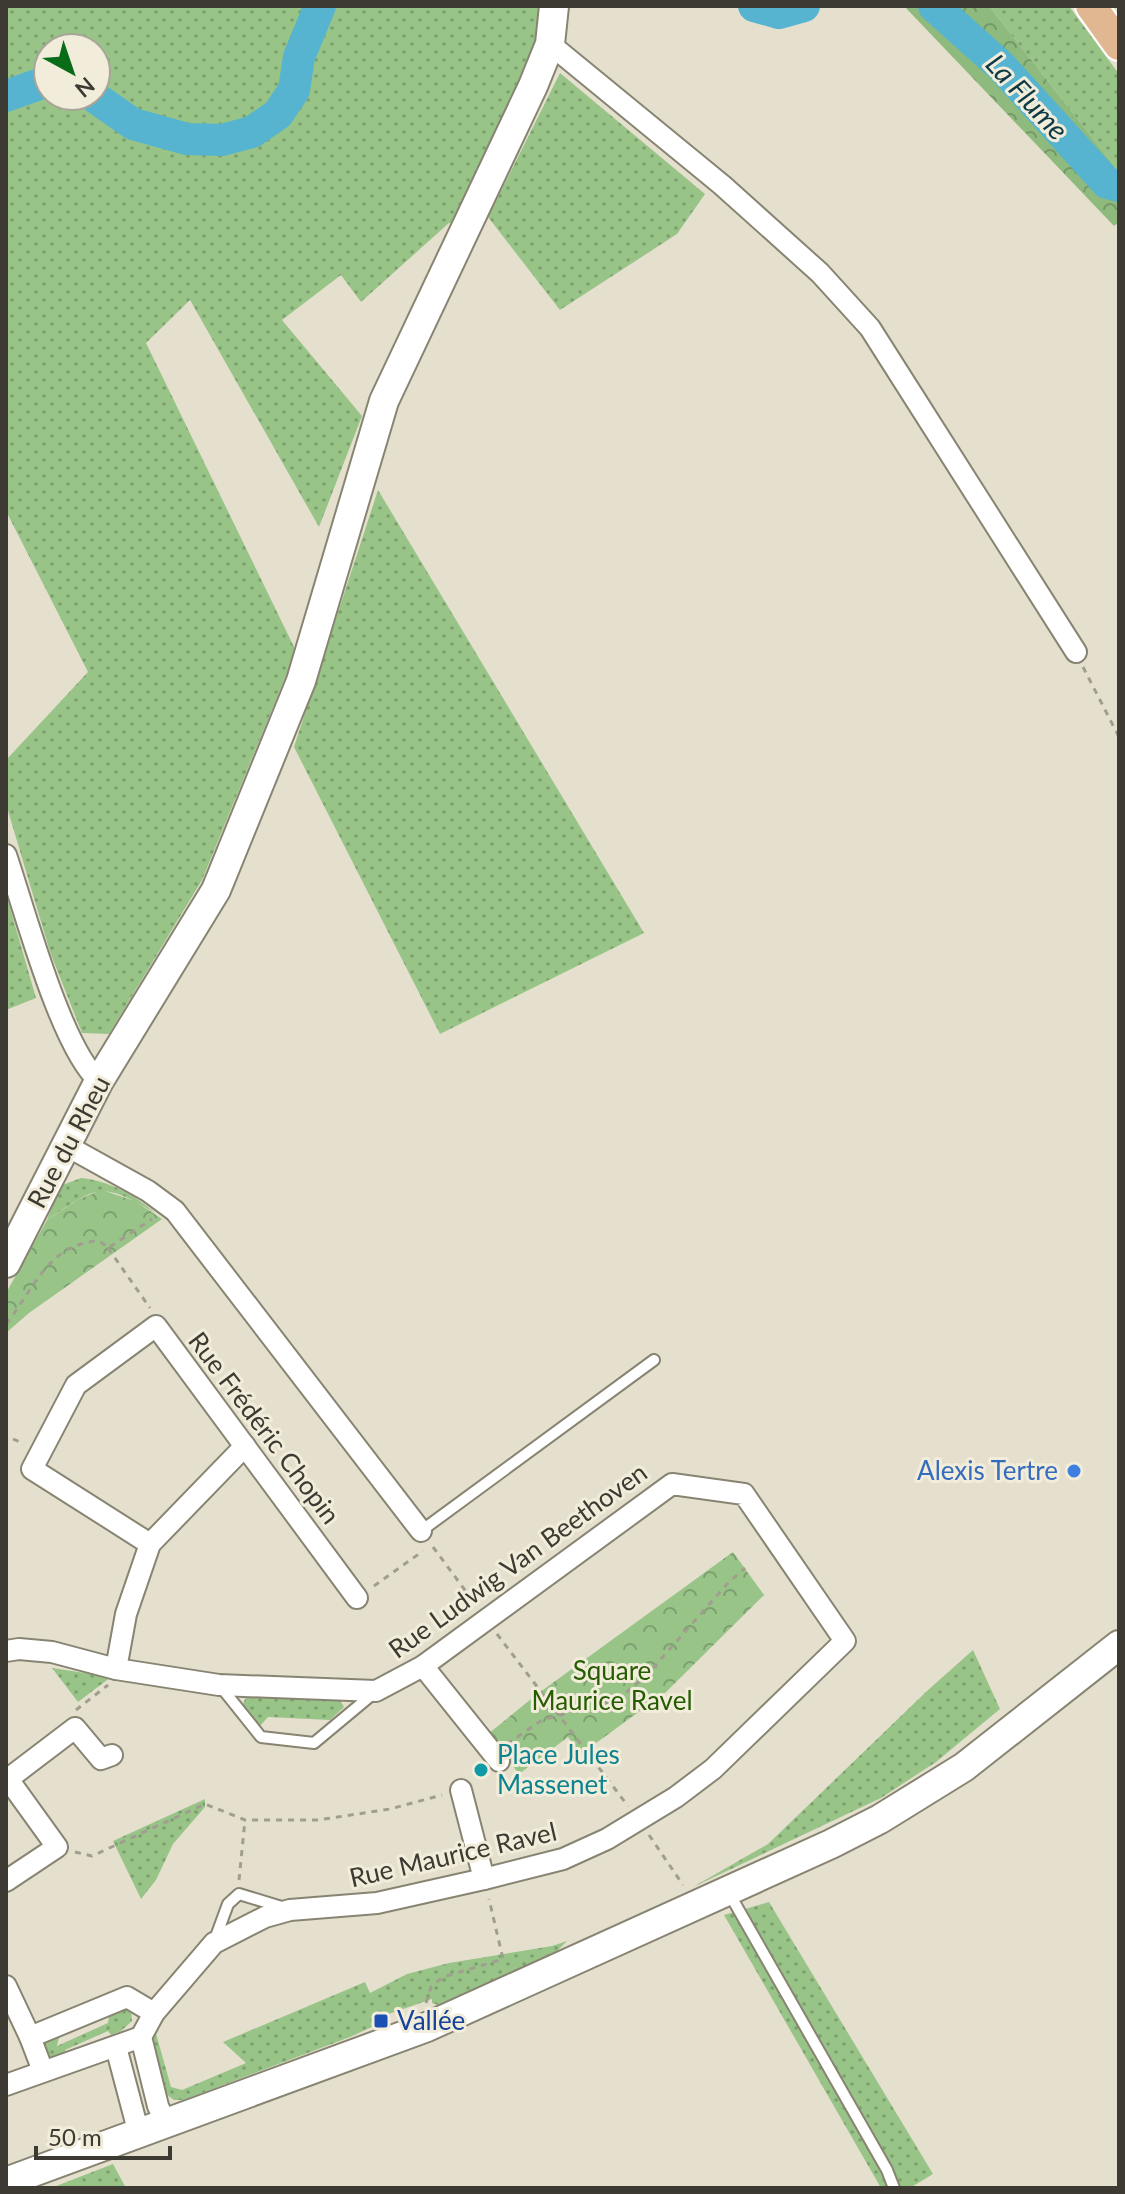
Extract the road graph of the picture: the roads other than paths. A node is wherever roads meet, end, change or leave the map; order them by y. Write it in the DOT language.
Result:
graph roads {
  1 [pos="554,6"];
  2 [pos="1091,6"];
  3 [pos="550,44"];
  4 [pos="1119,45"];
  5 [pos="1076,652"];
  6 [pos="6,855"];
  7 [pos="99,1081"];
  8 [pos="67,1146"];
  9 [pos="6,1263"];
  10 [pos="654,1360"];
  11 [pos="245,1446"];
  12 [pos="426,1538"];
  13 [pos="150,1544"];
  14 [pos="357,1598"];
  15 [pos="845,1641"];
  16 [pos="1119,1645"];
  17 [pos="6,1651"];
  18 [pos="423,1666"];
  19 [pos="121,1669"];
  20 [pos="219,1685"];
  21 [pos="376,1691"];
  22 [pos="112,1755"];
  23 [pos="497,1757"];
  24 [pos="7,1778"];
  25 [pos="461,1790"];
  26 [pos="484,1879"];
  27 [pos="6,1881"];
  28 [pos="728,1891"];
  29 [pos="290,1910"];
  30 [pos="214,1943"];
  31 [pos="6,1986"];
  32 [pos="154,2013"];
  33 [pos="30,2037"];
  34 [pos="141,2037"];
  35 [pos="116,2047"];
  36 [pos="43,2071"];
  37 [pos="6,2085"];
  38 [pos="166,2124"];
  39 [pos="139,2134"];
  40 [pos="6,2182"];
  41 [pos="894,2188"];
  1 -- 3 [label="street, Rue du Rheu"];
  2 -- 4 [label="main road"];
  3 -- 5 [label="street"];
  3 -- 7 [label="street, Rue du Rheu"];
  6 -- 7 [label="street"];
  7 -- 8 [label="street, Rue du Rheu"];
  8 -- 9 [label="street, Rue du Rheu"];
  8 -- 12 [label="street"];
  10 -- 12 [label="lane"];
  11 -- 13 [label="street"];
  11 -- 13 [label="street, Rue Frédéric Chopin"];
  11 -- 14 [label="street, Rue Frédéric Chopin"];
  13 -- 19 [label="street"];
  15 -- 18 [label="street, Rue Ludwig Van Beethoven"];
  15 -- 26 [label="street, Rue Maurice Ravel"];
  16 -- 28 [label="street"];
  17 -- 19 [label="street, Rue Ludwig Van Beethoven"];
  18 -- 21 [label="street, Rue Ludwig Van Beethoven"];
  18 -- 23 [label="street"];
  19 -- 20 [label="street, Rue Ludwig Van Beethoven"];
  20 -- 21 [label="street, Rue Ludwig Van Beethoven"];
  20 -- 21 [label="lane"];
  22 -- 24 [label="street"];
  24 -- 27 [label="street"];
  25 -- 26 [label="street"];
  26 -- 29 [label="street, Rue Maurice Ravel"];
  28 -- 38 [label="street"];
  28 -- 41 [label="lane"];
  29 -- 30 [label="street, Rue Maurice Ravel"];
  29 -- 30 [label="lane"];
  30 -- 32 [label="street, Rue Maurice Ravel"];
  31 -- 33 [label="street"];
  32 -- 33 [label="street"];
  32 -- 34 [label="street, Rue Maurice Ravel"];
  33 -- 36 [label="street"];
  34 -- 35 [label="street"];
  34 -- 38 [label="street"];
  35 -- 36 [label="street"];
  35 -- 39 [label="street"];
  36 -- 37 [label="street"];
  38 -- 39 [label="street"];
  39 -- 40 [label="street"];
}
